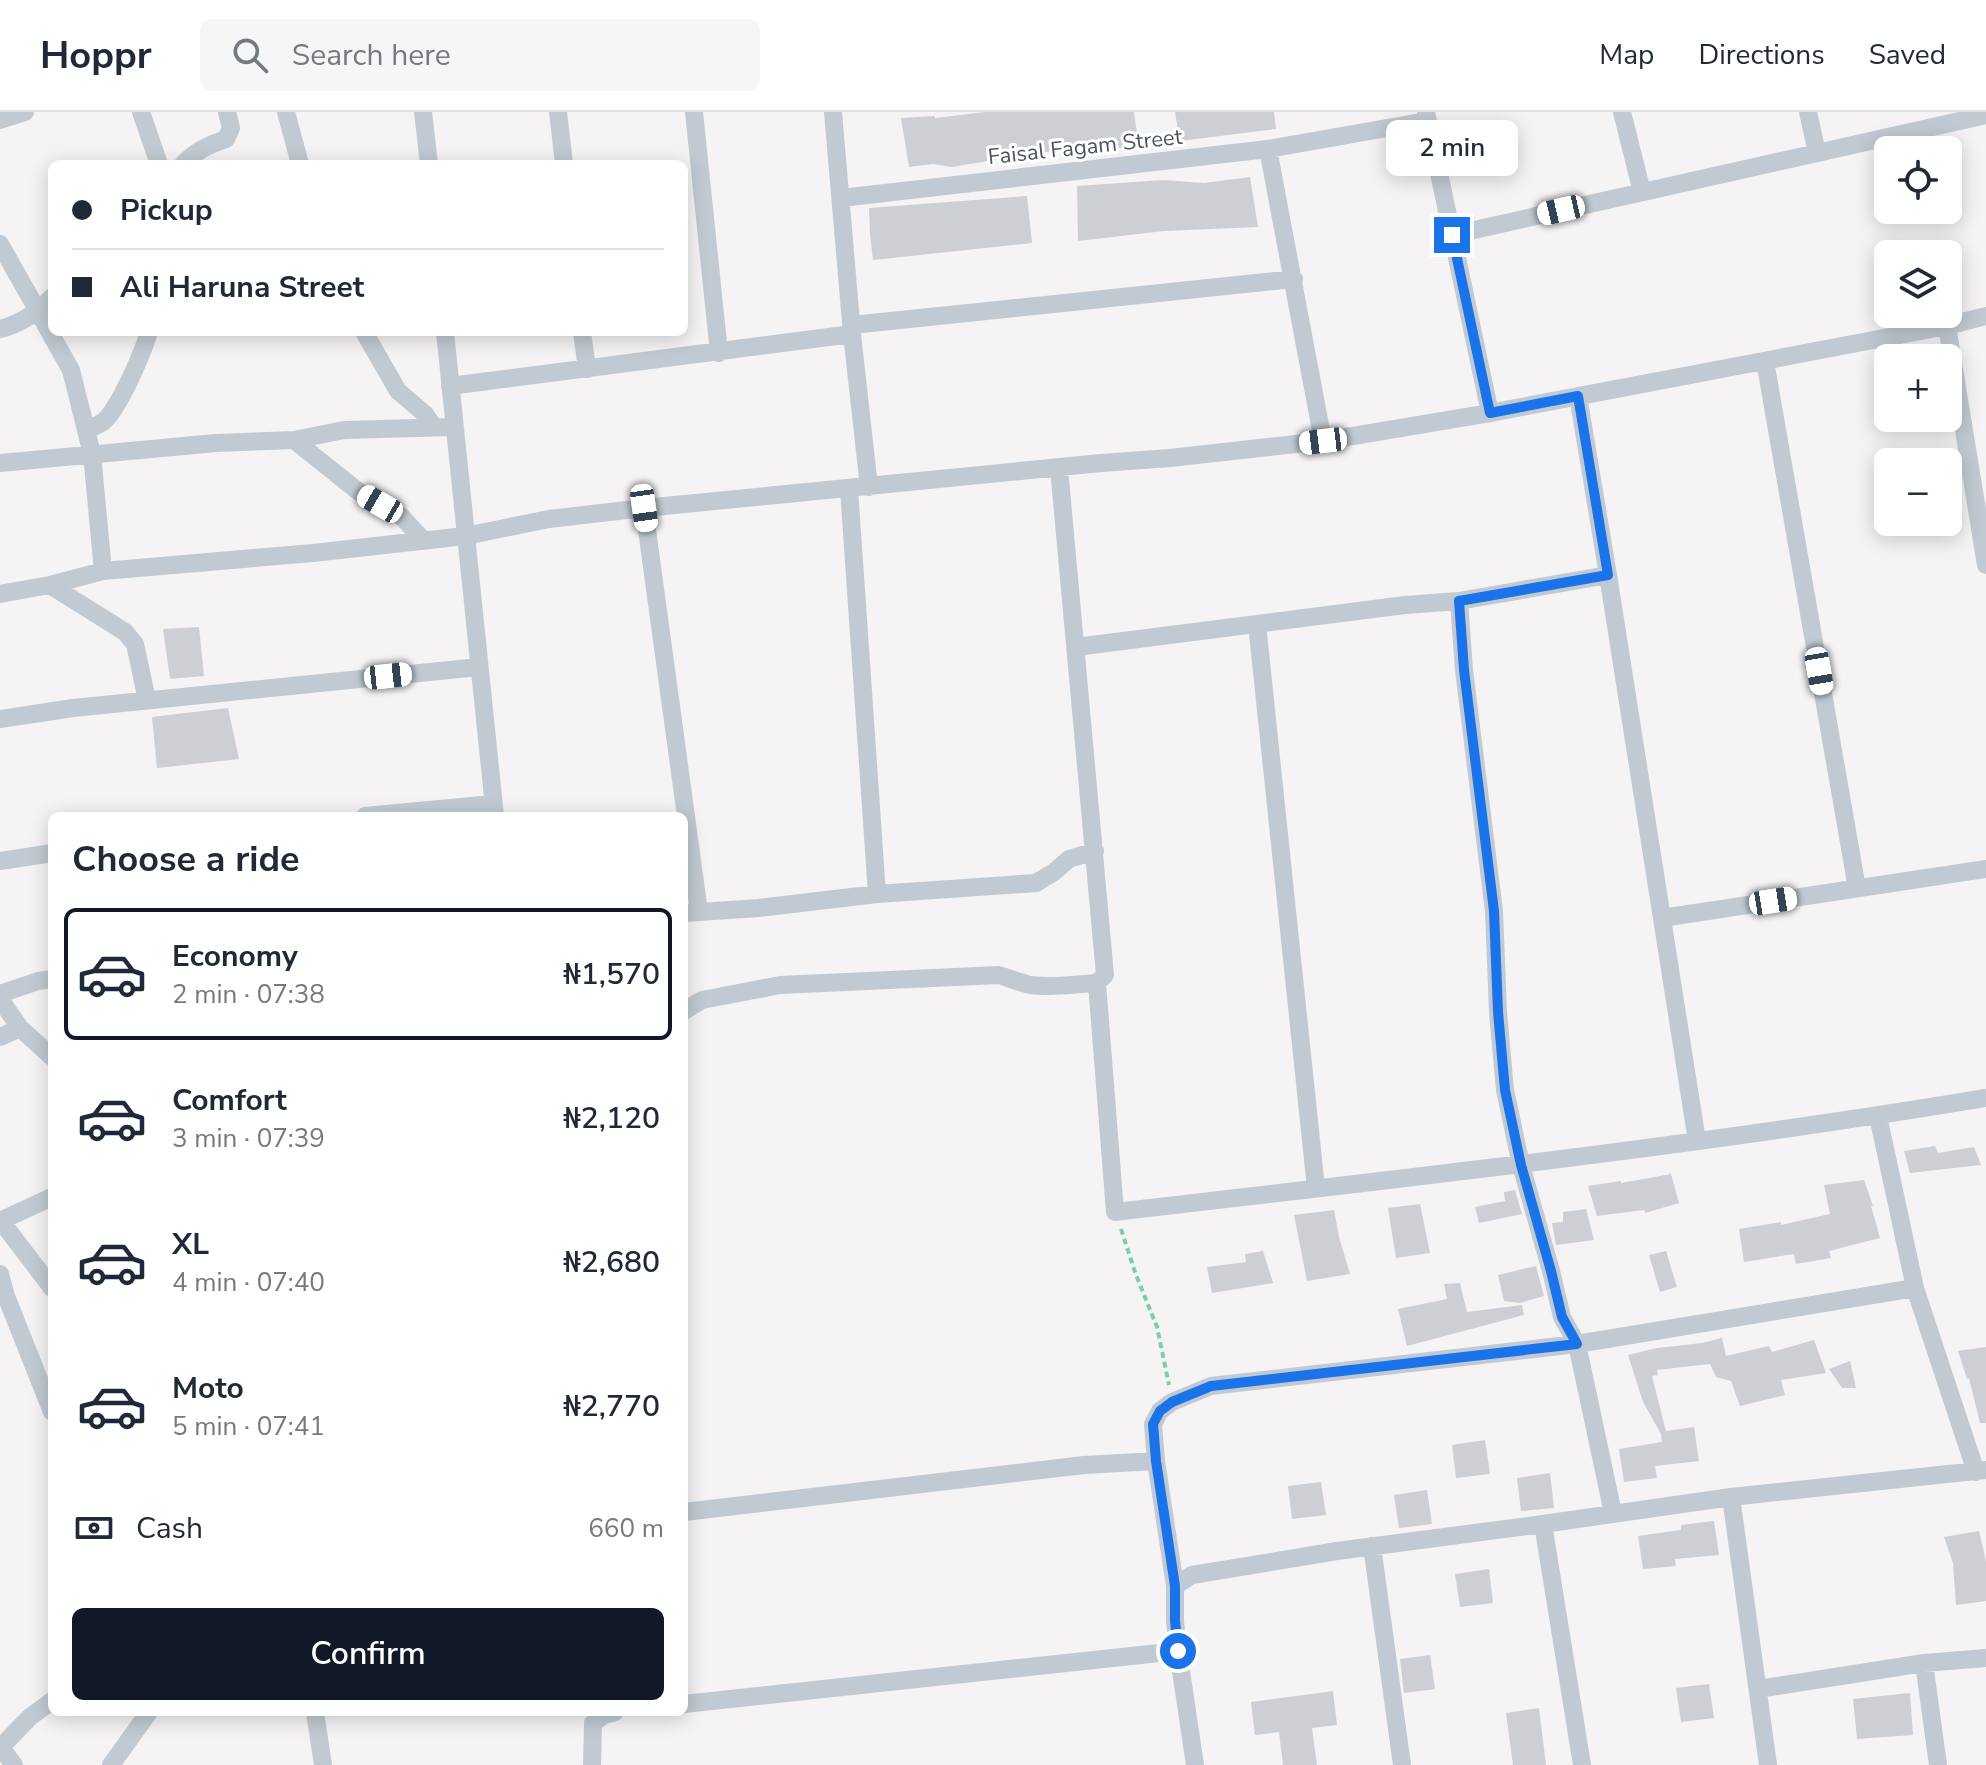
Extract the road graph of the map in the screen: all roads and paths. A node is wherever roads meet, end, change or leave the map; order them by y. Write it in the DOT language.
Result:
graph roads {
  1 [pos="25,112"];
  2 [pos="141,112"];
  3 [pos="227,112"];
  4 [pos="286,112"];
  5 [pos="423,112"];
  6 [pos="558,112"];
  7 [pos="694,112"];
  8 [pos="833,112"];
  9 [pos="1622,112"];
  10 [pos="1808,112"];
  11 [pos="1986,115"];
  12 [pos="1426,116"];
  13 [pos="0,120"];
  14 [pos="1268,149"];
  15 [pos="1817,153"];
  16 [pos="158,160"];
  17 [pos="187,160"];
  18 [pos="299,160"];
  19 [pos="429,160"];
  20 [pos="564,160"];
  21 [pos="1642,192"];
  22 [pos="841,198"];
  23 [pos="1452,235"];
  24 [pos="0,244"];
  25 [pos="1294,279"];
  26 [pos="46,304"];
  27 [pos="1986,316"];
  28 [pos="1962,322"];
  29 [pos="1937,328"];
  30 [pos="1947,328"];
  31 [pos="0,329"];
  32 [pos="852,330"];
  33 [pos="58,336"];
  34 [pos="148,336"];
  35 [pos="366,336"];
  36 [pos="445,336"];
  37 [pos="583,336"];
  38 [pos="719,353"];
  39 [pos="1765,361"];
  40 [pos="587,369"];
  41 [pos="450,386"];
  42 [pos="1578,396"];
  43 [pos="1490,413"];
  44 [pos="434,427"];
  45 [pos="454,427"];
  46 [pos="86,431"];
  47 [pos="294,440"];
  48 [pos="1323,441"];
  49 [pos="92,454"];
  50 [pos="0,463"];
  51 [pos="1059,468"];
  52 [pos="869,487"];
  53 [pos="849,489"];
  54 [pos="644,508"];
  55 [pos="465,536"];
  56 [pos="424,541"];
  57 [pos="1986,565"];
  58 [pos="103,571"];
  59 [pos="1608,575"];
  60 [pos="50,585"];
  61 [pos="0,594"];
  62 [pos="1459,601"];
  63 [pos="1257,624"];
  64 [pos="1076,647"];
  65 [pos="479,667"];
  66 [pos="147,700"];
  67 [pos="0,719"];
  68 [pos="494,810"];
  69 [pos="451,812"];
  70 [pos="679,812"];
  71 [pos="1095,851"];
  72 [pos="48,854"];
  73 [pos="0,861"];
  74 [pos="1986,869"];
  75 [pos="688,886"];
  76 [pos="1857,888"];
  77 [pos="877,894"];
  78 [pos="691,912"];
  79 [pos="1662,918"];
  80 [pos="48,980"];
  81 [pos="1097,983"];
  82 [pos="0,996"];
  83 [pos="688,1009"];
  84 [pos="20,1028"];
  85 [pos="0,1037"];
  86 [pos="48,1053"];
  87 [pos="1986,1098"];
  88 [pos="1878,1116"];
  89 [pos="1697,1141"];
  90 [pos="1521,1165"];
  91 [pos="1316,1188"];
  92 [pos="48,1199"];
  93 [pos="1115,1212"];
  94 [pos="1,1221"];
  95 [pos="0,1274"];
  96 [pos="48,1283"];
  97 [pos="1915,1288"];
  98 [pos="1577,1344"];
  99 [pos="48,1402"];
  100 [pos="1172,1402"];
  101 [pos="1156,1461"];
  102 [pos="1981,1471"];
  103 [pos="1731,1497"];
  104 [pos="688,1512"];
  105 [pos="1613,1513"];
  106 [pos="1543,1524"];
  107 [pos="1372,1546"];
  108 [pos="1175,1586"];
  109 [pos="1178,1651"];
  110 [pos="1986,1658"];
  111 [pos="1924,1663"];
  112 [pos="1758,1689"];
  113 [pos="48,1704"];
  114 [pos="688,1704"];
  115 [pos="146,1716"];
  116 [pos="316,1716"];
  117 [pos="593,1718"];
  118 [pos="1,1746"];
  119 [pos="14,1765"];
  120 [pos="111,1765"];
  121 [pos="323,1765"];
  122 [pos="592,1765"];
  123 [pos="1195,1765"];
  124 [pos="1402,1765"];
  125 [pos="1582,1765"];
  126 [pos="1768,1765"];
  127 [pos="1938,1765"];
  1 -- 13 [label="street"];
  2 -- 16 [label="street"];
  3 -- 17 [label="street"];
  4 -- 18 [label="street"];
  5 -- 19 [label="street"];
  6 -- 20 [label="street"];
  7 -- 38 [label="street"];
  8 -- 22 [label="street"];
  9 -- 21 [label="street"];
  10 -- 15 [label="street"];
  11 -- 15 [label="street"];
  12 -- 14 [label="street, Faisal Fagam Street"];
  12 -- 23 [label="street"];
  14 -- 22 [label="street, Faisal Fagam Street"];
  14 -- 25 [label="street"];
  15 -- 21 [label="street"];
  21 -- 23 [label="street"];
  22 -- 32 [label="street"];
  23 -- 43 [label="street"];
  24 -- 26 [label="street"];
  25 -- 32 [label="street"];
  25 -- 48 [label="street"];
  26 -- 31 [label="street"];
  27 -- 28 [label="street"];
  29 -- 39 [label="street"];
  30 -- 57 [label="street"];
  32 -- 38 [label="street"];
  32 -- 52 [label="street"];
  33 -- 46 [label="street"];
  34 -- 46 [label="street"];
  35 -- 44 [label="street"];
  36 -- 41 [label="street"];
  37 -- 40 [label="street"];
  38 -- 40 [label="street"];
  39 -- 42 [label="street"];
  39 -- 76 [label="street"];
  40 -- 41 [label="street"];
  41 -- 45 [label="street"];
  42 -- 43 [label="street"];
  42 -- 59 [label="street"];
  43 -- 48 [label="street"];
  44 -- 45 [label="street"];
  44 -- 47 [label="street"];
  45 -- 55 [label="street"];
  46 -- 49 [label="street"];
  47 -- 49 [label="street"];
  47 -- 56 [label="street"];
  48 -- 51 [label="street"];
  49 -- 50 [label="street"];
  49 -- 58 [label="street"];
  51 -- 52 [label="street"];
  51 -- 64 [label="street"];
  52 -- 53 [label="street"];
  53 -- 54 [label="street"];
  53 -- 77 [label="street"];
  54 -- 55 [label="street"];
  54 -- 70 [label="street"];
  55 -- 56 [label="street"];
  55 -- 65 [label="street"];
  56 -- 58 [label="street"];
  58 -- 60 [label="street"];
  59 -- 62 [label="street"];
  59 -- 79 [label="street"];
  60 -- 61 [label="street"];
  60 -- 66 [label="street"];
  62 -- 63 [label="street"];
  62 -- 90 [label="street"];
  63 -- 64 [label="street"];
  63 -- 91 [label="street"];
  64 -- 71 [label="street"];
  65 -- 66 [label="street"];
  65 -- 68 [label="street"];
  66 -- 67 [label="street"];
  68 -- 69 [label="street"];
  71 -- 77 [label="street"];
  71 -- 81 [label="street"];
  72 -- 73 [label="street"];
  74 -- 76 [label="street"];
  75 -- 78 [label="street"];
  76 -- 79 [label="street"];
  77 -- 78 [label="street"];
  79 -- 89 [label="street"];
  80 -- 82 [label="street"];
  81 -- 83 [label="street"];
  81 -- 93 [label="street"];
  82 -- 84 [label="street"];
  84 -- 85 [label="street"];
  84 -- 86 [label="street"];
  87 -- 88 [label="street"];
  88 -- 89 [label="street"];
  88 -- 97 [label="street"];
  89 -- 90 [label="street"];
  90 -- 91 [label="street"];
  90 -- 98 [label="street"];
  91 -- 93 [label="street"];
  92 -- 94 [label="street"];
  93 -- 100 [label="path"];
  94 -- 96 [label="street"];
  95 -- 99 [label="street"];
  97 -- 98 [label="street"];
  97 -- 102 [label="street"];
  98 -- 100 [label="street"];
  98 -- 105 [label="street"];
  100 -- 101 [label="street"];
  101 -- 104 [label="street"];
  101 -- 108 [label="street"];
  102 -- 103 [label="street"];
  103 -- 105 [label="street"];
  103 -- 112 [label="street"];
  105 -- 106 [label="street"];
  106 -- 107 [label="street"];
  106 -- 125 [label="street"];
  107 -- 108 [label="street"];
  107 -- 124 [label="street"];
  108 -- 109 [label="street"];
  109 -- 114 [label="street"];
  109 -- 123 [label="street"];
  110 -- 111 [label="street"];
  111 -- 112 [label="street"];
  111 -- 127 [label="street"];
  112 -- 126 [label="street"];
  113 -- 118 [label="street"];
  115 -- 120 [label="street"];
  116 -- 121 [label="street"];
  117 -- 122 [label="street"];
  118 -- 119 [label="street"];
}
